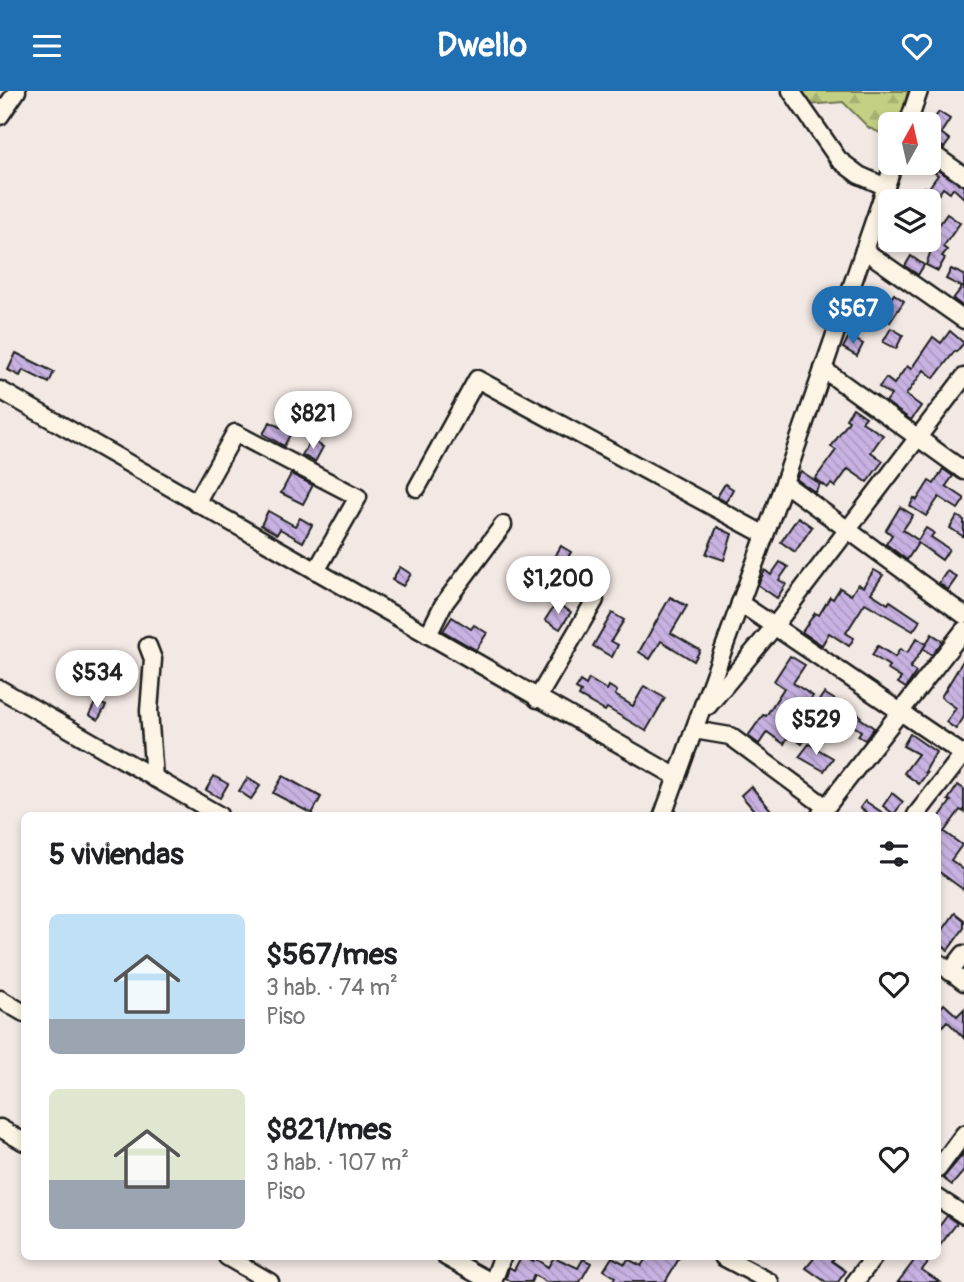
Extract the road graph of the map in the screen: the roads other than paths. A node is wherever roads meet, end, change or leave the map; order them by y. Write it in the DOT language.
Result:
graph roads {
  1 [pos="16,91"];
  2 [pos="791,91"];
  3 [pos="919,91"];
  4 [pos="912,112"];
  5 [pos="0,116"];
  6 [pos="942,160"];
  7 [pos="890,175"];
  8 [pos="964,176"];
  9 [pos="886,187"];
  10 [pos="864,250"];
  11 [pos="964,320"];
  12 [pos="823,369"];
  13 [pos="964,377"];
  14 [pos="0,390"];
  15 [pos="918,437"];
  16 [pos="964,471"];
  17 [pos="784,483"];
  18 [pos="418,488"];
  19 [pos="197,503"];
  20 [pos="503,525"];
  21 [pos="848,530"];
  22 [pos="765,535"];
  23 [pos="316,571"];
  24 [pos="595,600"];
  25 [pos="740,603"];
  26 [pos="964,615"];
  27 [pos="775,625"];
  28 [pos="964,630"];
  29 [pos="428,635"];
  30 [pos="148,646"];
  31 [pos="0,689"];
  32 [pos="537,699"];
  33 [pos="901,711"];
  34 [pos="697,723"];
  35 [pos="964,754"];
  36 [pos="154,778"];
  37 [pos="677,778"];
  38 [pos="823,811"];
  39 [pos="214,812"];
  40 [pos="664,812"];
  41 [pos="918,812"];
  42 [pos="964,954"];
  43 [pos="944,967"];
  44 [pos="964,982"];
  45 [pos="0,999"];
  46 [pos="21,1011"];
  47 [pos="0,1128"];
  48 [pos="964,1134"];
  49 [pos="21,1140"];
  50 [pos="941,1165"];
  51 [pos="941,1200"];
  52 [pos="964,1215"];
  53 [pos="452,1260"];
  54 [pos="501,1260"];
  55 [pos="729,1260"];
  56 [pos="872,1260"];
  57 [pos="250,1262"];
  58 [pos="270,1282"];
  59 [pos="492,1282"];
  60 [pos="770,1282"];
  61 [pos="855,1282"];
  1 -- 5 [label="street"];
  2 -- 9 [label="street"];
  3 -- 4 [label="street"];
  6 -- 8 [label="street"];
  7 -- 9 [label="street"];
  9 -- 10 [label="street"];
  10 -- 11 [label="street"];
  10 -- 12 [label="street"];
  12 -- 15 [label="street"];
  12 -- 17 [label="street"];
  13 -- 15 [label="street"];
  14 -- 19 [label="street"];
  15 -- 16 [label="street"];
  15 -- 21 [label="street"];
  17 -- 21 [label="street"];
  17 -- 22 [label="street"];
  18 -- 22 [label="street"];
  19 -- 23 [label="street"];
  19 -- 23 [label="street"];
  20 -- 29 [label="street"];
  21 -- 26 [label="street"];
  21 -- 27 [label="street"];
  22 -- 25 [label="street"];
  23 -- 29 [label="street"];
  24 -- 32 [label="street"];
  25 -- 27 [label="street"];
  25 -- 34 [label="street"];
  27 -- 33 [label="street"];
  27 -- 34 [label="street"];
  28 -- 33 [label="street"];
  29 -- 32 [label="street"];
  30 -- 36 [label="street"];
  31 -- 36 [label="street"];
  32 -- 37 [label="street"];
  33 -- 35 [label="street"];
  33 -- 38 [label="street"];
  34 -- 37 [label="street"];
  34 -- 38 [label="street"];
  35 -- 41 [label="street"];
  36 -- 39 [label="street"];
  37 -- 40 [label="street"];
  42 -- 43 [label="street"];
  43 -- 44 [label="street"];
  45 -- 46 [label="street"];
  47 -- 49 [label="street"];
  48 -- 50 [label="street"];
  51 -- 52 [label="street"];
  53 -- 59 [label="street"];
  54 -- 59 [label="street"];
  55 -- 60 [label="street"];
  56 -- 61 [label="street"];
  57 -- 58 [label="street"];
}
